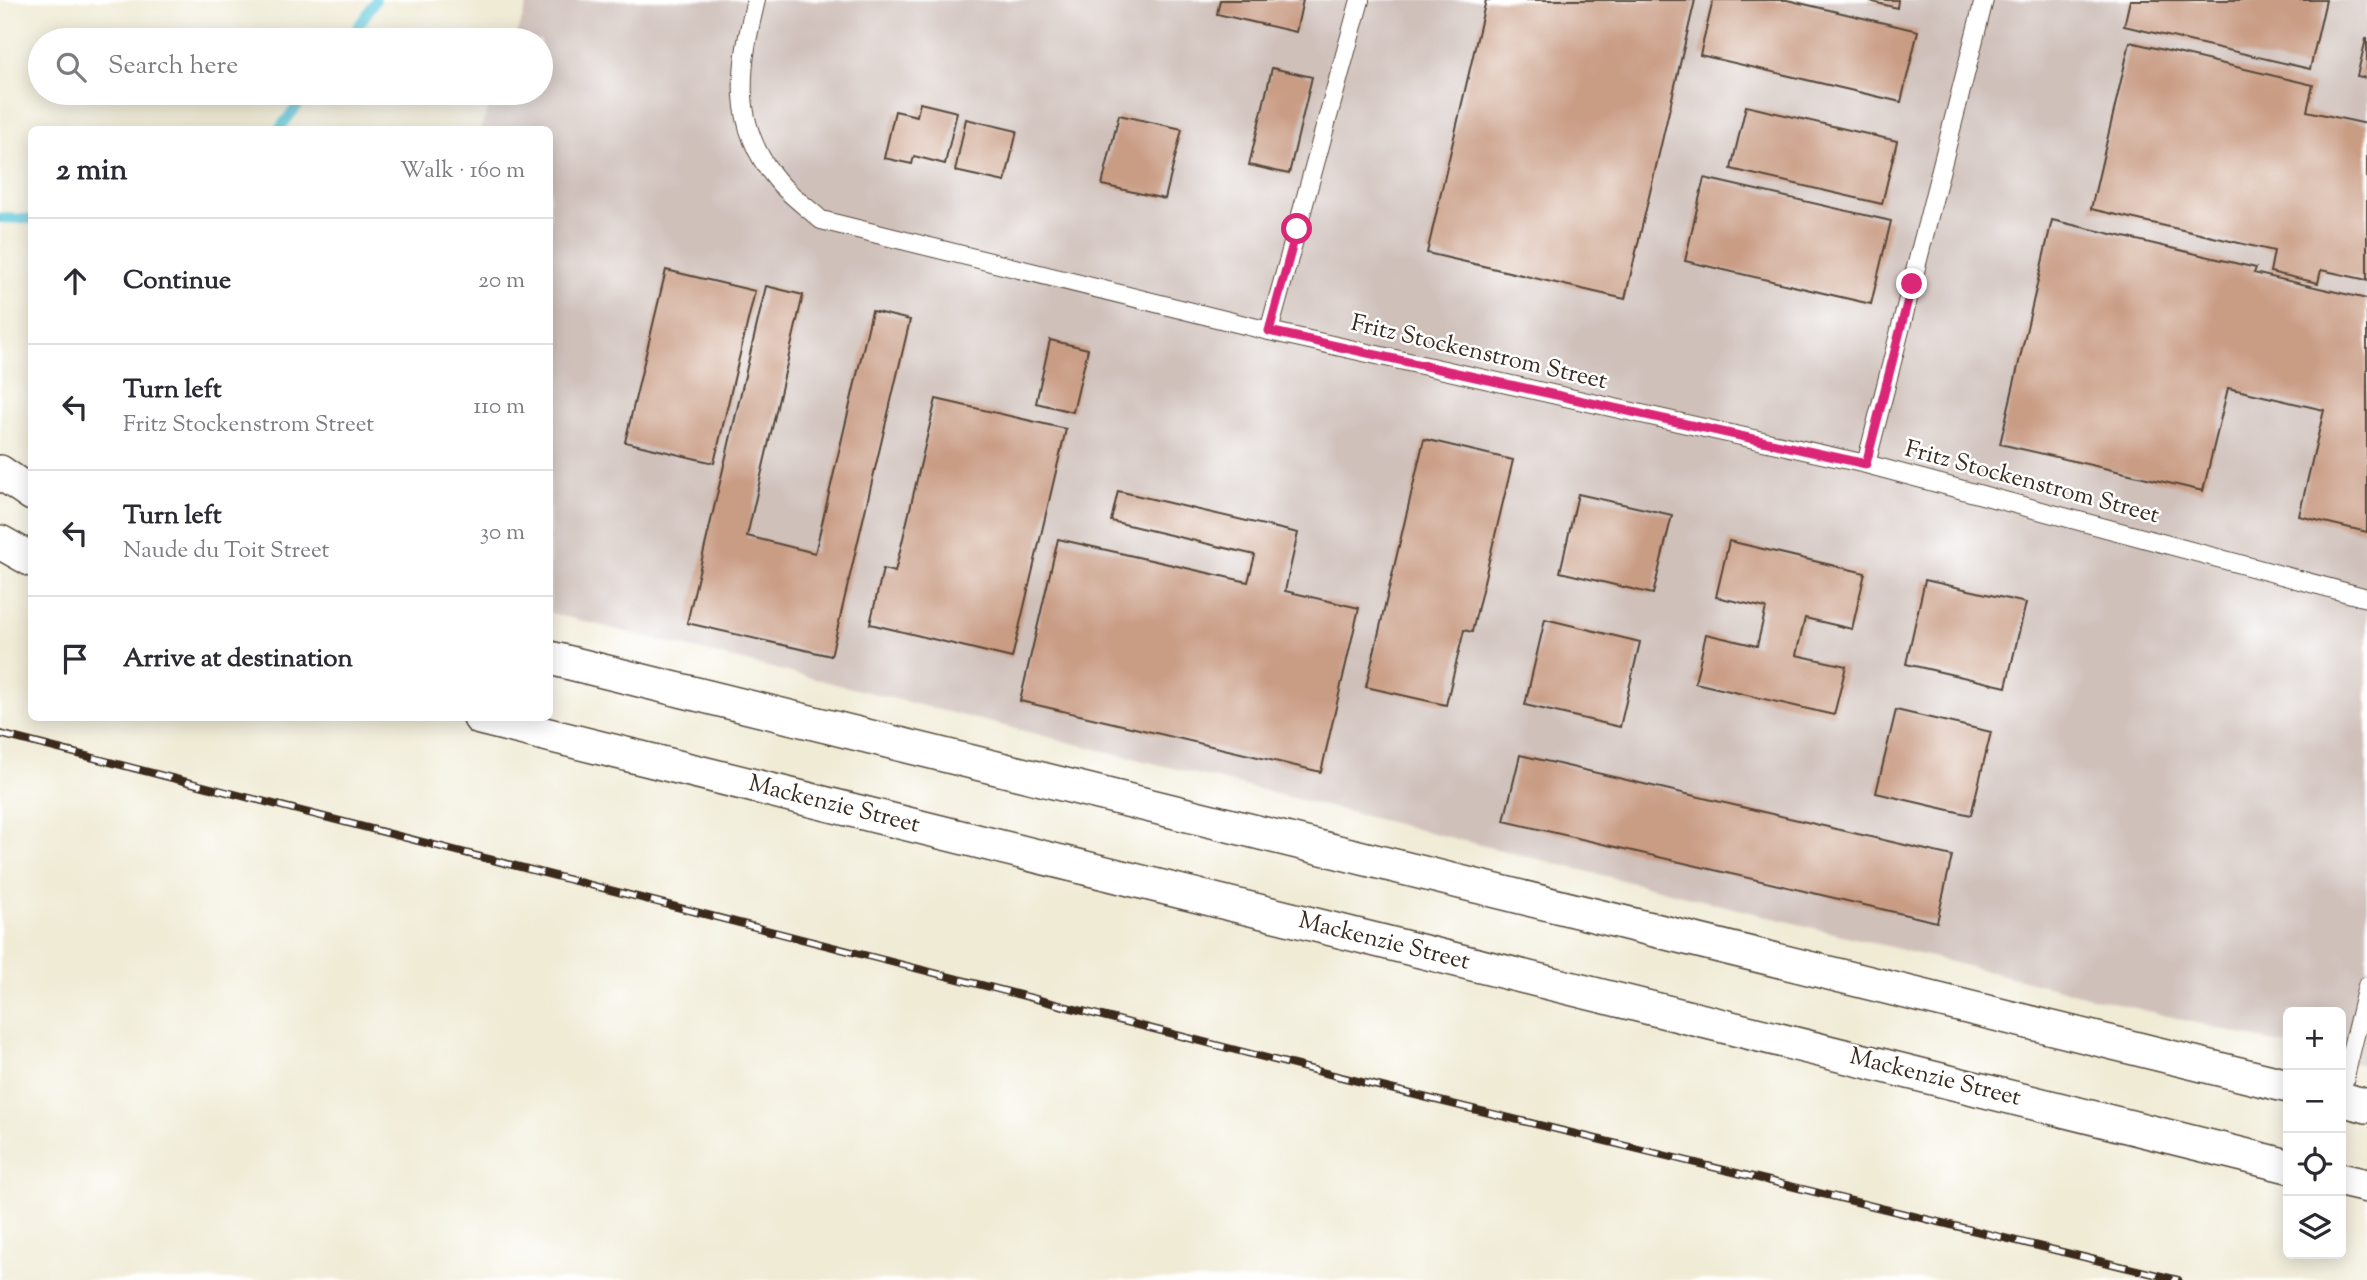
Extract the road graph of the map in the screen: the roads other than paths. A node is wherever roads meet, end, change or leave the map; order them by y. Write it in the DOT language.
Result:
graph roads {
  1 [pos="756,0"];
  2 [pos="1360,0"];
  3 [pos="1984,0"];
  4 [pos="1269,331"];
  5 [pos="1866,464"];
  6 [pos="0,472"];
  7 [pos="28,491"];
  8 [pos="0,542"];
  9 [pos="28,558"];
  10 [pos="2367,598"];
  11 [pos="553,659"];
  12 [pos="492,721"];
  13 [pos="2367,986"];
  14 [pos="2346,1072"];
  15 [pos="2283,1085"];
  16 [pos="2346,1100"];
  17 [pos="2367,1106"];
  18 [pos="2283,1165"];
  19 [pos="2346,1181"];
  20 [pos="2367,1186"];
  1 -- 4 [label="lane, Fritz Stockenstrom Street"];
  2 -- 4 [label="lane"];
  3 -- 5 [label="lane"];
  4 -- 5 [label="lane, Fritz Stockenstrom Street"];
  5 -- 10 [label="lane, Fritz Stockenstrom Street"];
  6 -- 7 [label="street"];
  8 -- 9 [label="street"];
  11 -- 15 [label="street"];
  12 -- 18 [label="street, Mackenzie Street"];
  13 -- 14 [label="lane"];
  16 -- 17 [label="street"];
  19 -- 20 [label="street"];
}
